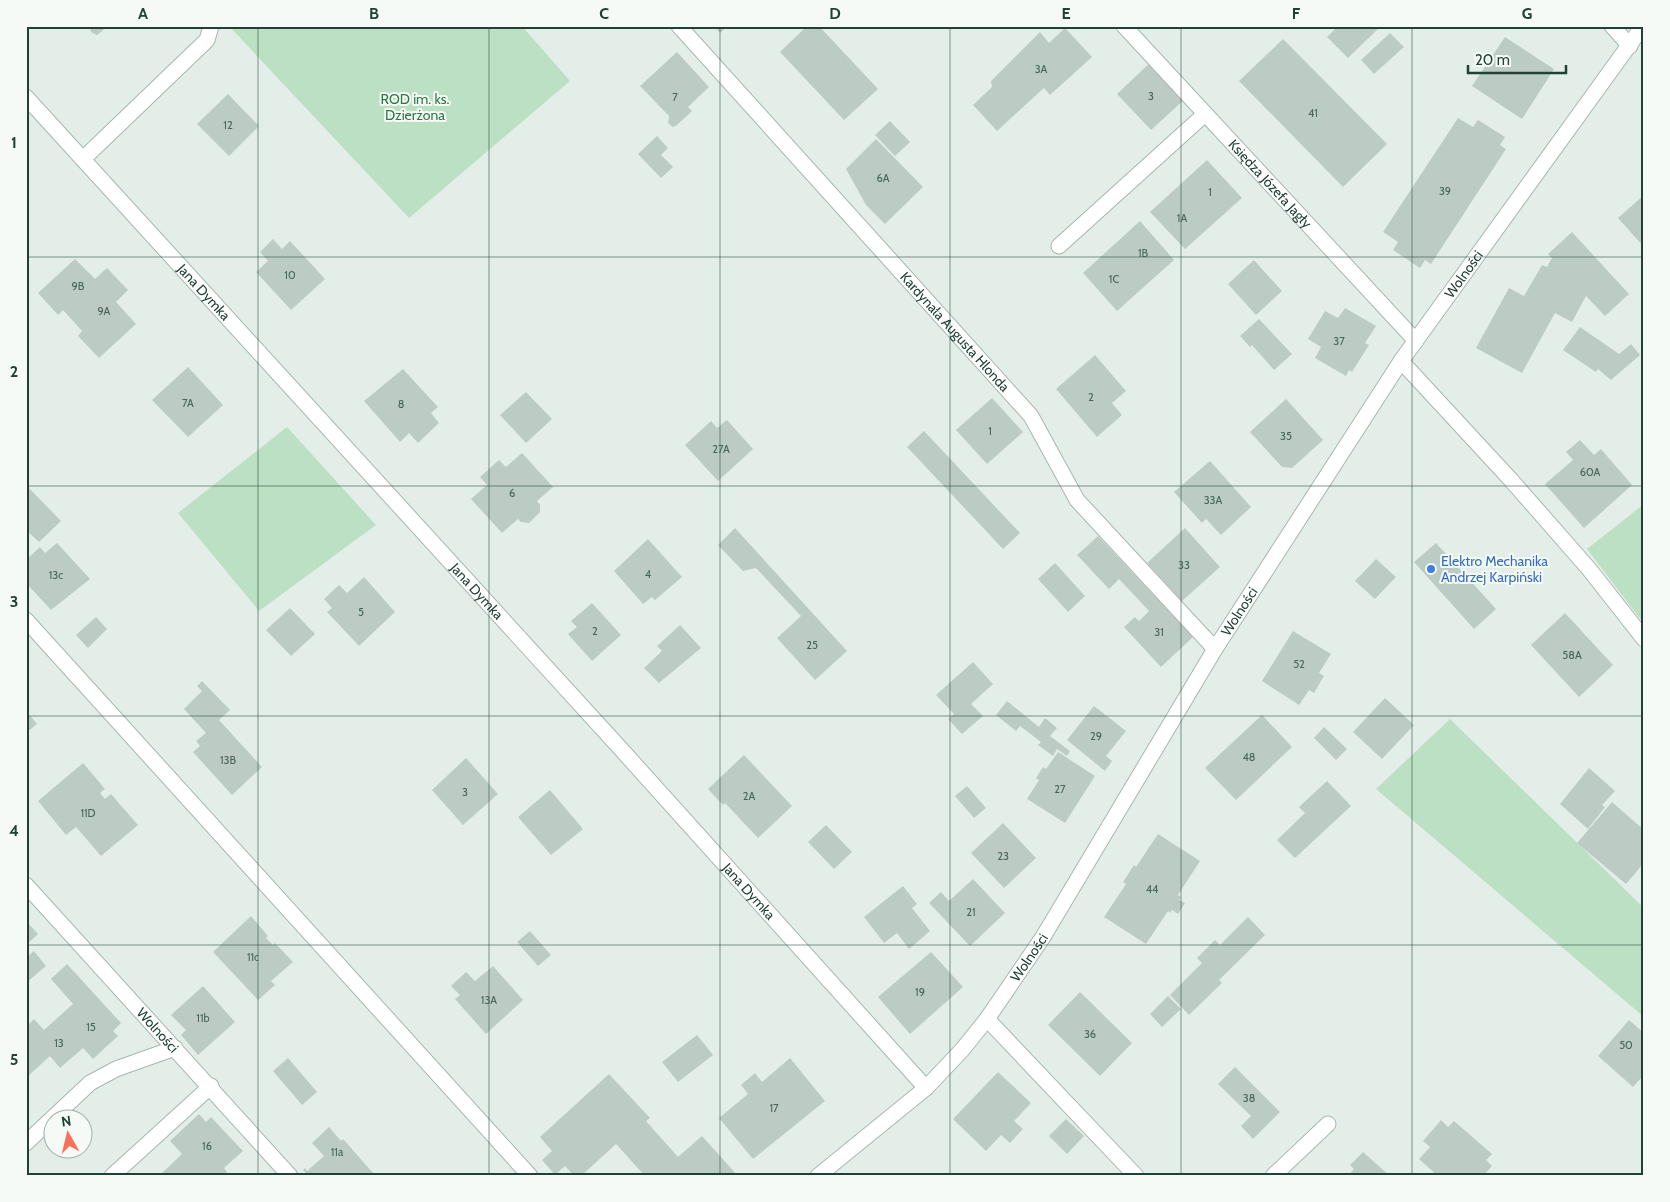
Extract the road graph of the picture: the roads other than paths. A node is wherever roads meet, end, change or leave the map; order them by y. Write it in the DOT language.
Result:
graph roads {
  1 [pos="211,26"];
  2 [pos="679,26"];
  3 [pos="1124,26"];
  4 [pos="1612,26"];
  5 [pos="1643,26"];
  6 [pos="1630,46"];
  7 [pos="26,97"];
  8 [pos="1205,114"];
  9 [pos="83,159"];
  10 [pos="1059,246"];
  11 [pos="1416,341"];
  12 [pos="1401,361"];
  13 [pos="26,620"];
  14 [pos="1644,639"];
  15 [pos="1215,649"];
  16 [pos="26,885"];
  17 [pos="987,1019"];
  18 [pos="176,1048"];
  19 [pos="210,1086"];
  20 [pos="926,1088"];
  21 [pos="1328,1124"];
  22 [pos="26,1143"];
  23 [pos="112,1176"];
  24 [pos="290,1176"];
  25 [pos="530,1176"];
  26 [pos="818,1176"];
  27 [pos="1136,1176"];
  28 [pos="1273,1176"];
  1 -- 9 [label="street"];
  2 -- 15 [label="street, Kardynała Augusta Hlonda"];
  3 -- 8 [label="street, Księdza Józefa Jagły"];
  4 -- 6 [label="street"];
  5 -- 6 [label="street, Wolności"];
  6 -- 11 [label="street, Wolności"];
  7 -- 9 [label="street, Jana Dymka"];
  8 -- 10 [label="street"];
  8 -- 11 [label="street, Księdza Józefa Jagły"];
  9 -- 20 [label="street, Jana Dymka"];
  11 -- 12 [label="street, Wolności"];
  12 -- 14 [label="street"];
  12 -- 15 [label="street, Wolności"];
  13 -- 25 [label="street"];
  15 -- 17 [label="street, Wolności"];
  16 -- 18 [label="street, Wolności"];
  17 -- 20 [label="street, Wolności"];
  17 -- 27 [label="street"];
  18 -- 19 [label="street, Wolności"];
  18 -- 22 [label="street"];
  19 -- 23 [label="street"];
  19 -- 24 [label="street, Wolności"];
  20 -- 26 [label="street, Wolności"];
  21 -- 28 [label="street"];
}
